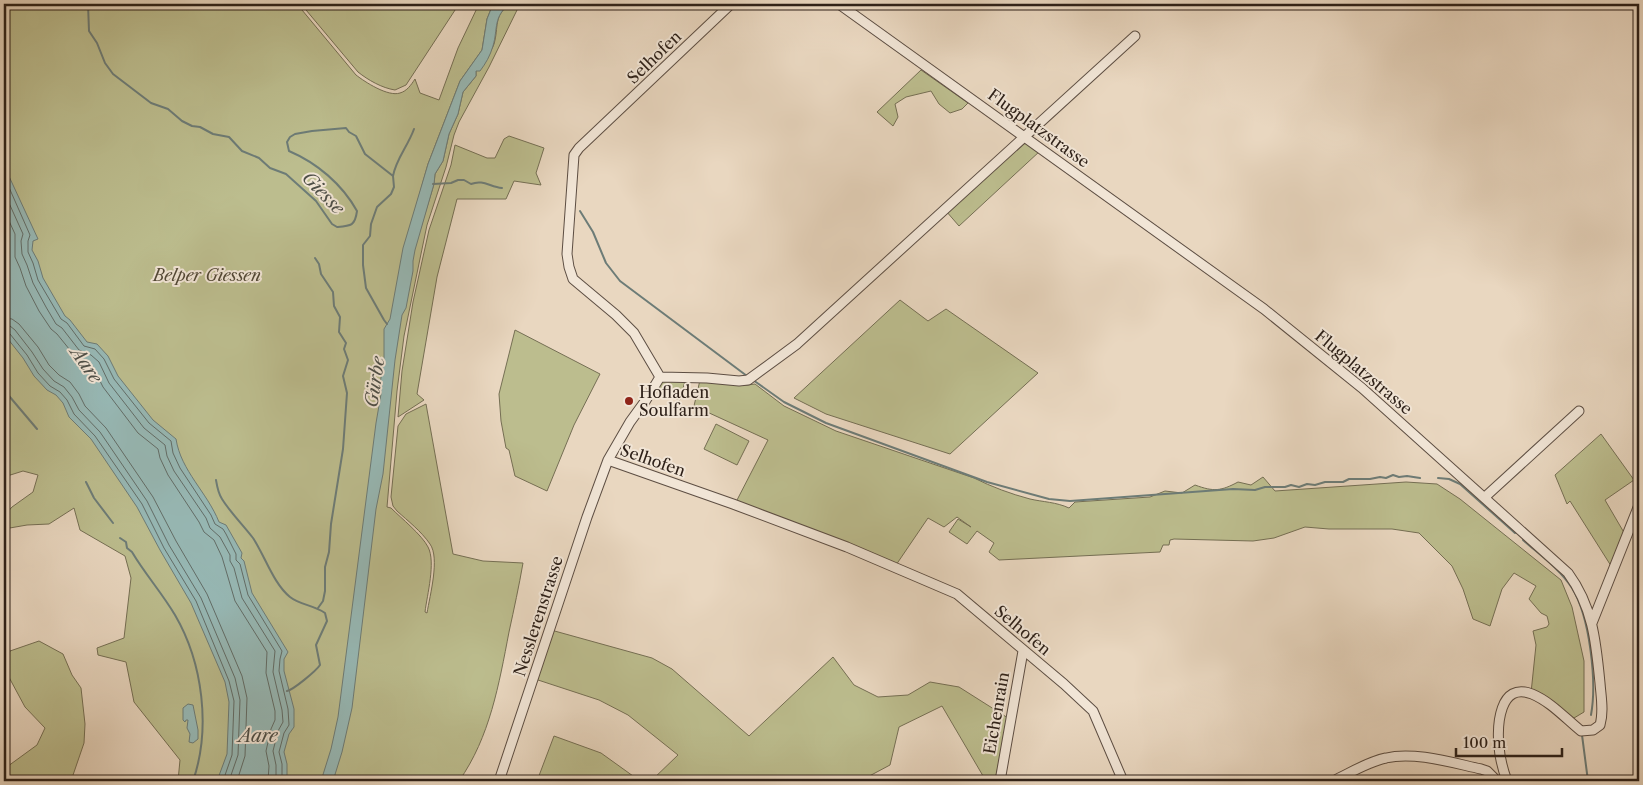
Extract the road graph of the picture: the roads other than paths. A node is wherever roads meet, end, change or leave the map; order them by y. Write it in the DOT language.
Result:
graph roads {
  1 [pos="731,4"];
  2 [pos="839,4"];
  3 [pos="1135,36"];
  4 [pos="1025,136"];
  5 [pos="660,377"];
  6 [pos="1579,411"];
  7 [pos="608,460"];
  8 [pos="1485,497"];
  9 [pos="1639,505"];
  10 [pos="1592,623"];
  11 [pos="1023,651"];
  12 [pos="498,781"];
  13 [pos="1000,781"];
  14 [pos="1123,781"];
  15 [pos="1333,781"];
  16 [pos="1497,781"];
  17 [pos="1507,781"];
  1 -- 5 [label="street, Selhofen"];
  2 -- 4 [label="street, Flugplatzstrasse"];
  3 -- 4 [label="street"];
  4 -- 5 [label="street"];
  4 -- 8 [label="street, Flugplatzstrasse"];
  5 -- 7 [label="street, Selhofen"];
  6 -- 8 [label="street"];
  7 -- 11 [label="street, Selhofen"];
  7 -- 12 [label="street, Nesslerenstrasse"];
  8 -- 10 [label="street, Flugplatzstrasse"];
  9 -- 10 [label="street"];
  10 -- 17 [label="street, Flugplatzstrasse"];
  11 -- 13 [label="street, Eichenrain"];
  11 -- 14 [label="street, Selhofen"];
  15 -- 16 [label="street"];
}
